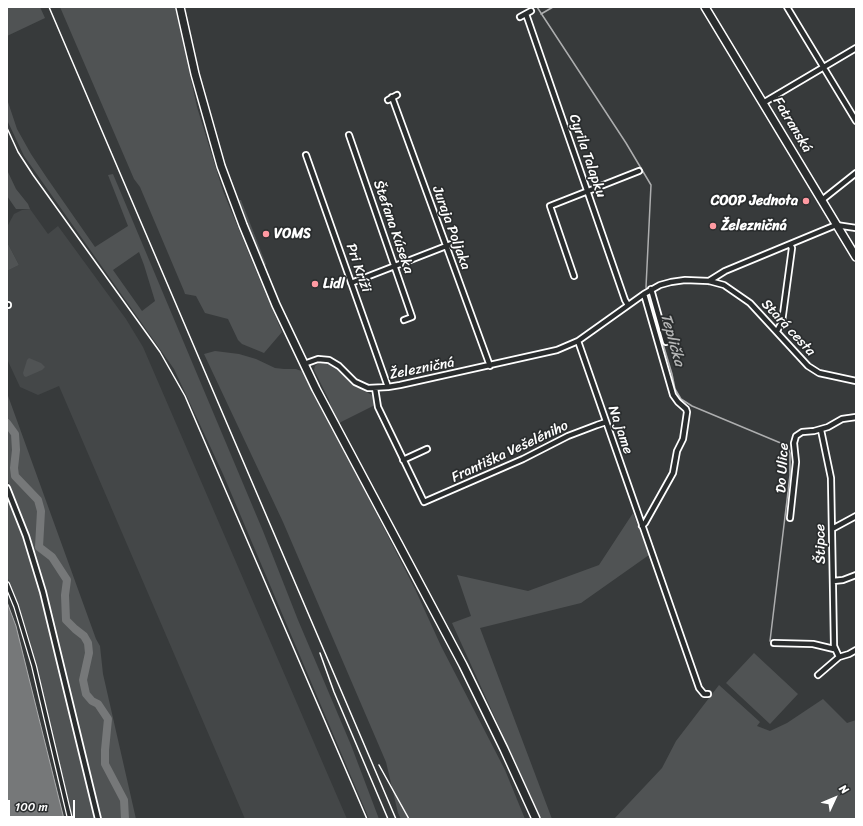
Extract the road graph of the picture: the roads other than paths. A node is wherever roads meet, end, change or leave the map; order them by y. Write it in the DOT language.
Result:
graph roads {
  1 [pos="180,7"];
  2 [pos="705,7"];
  3 [pos="787,7"];
  4 [pos="532,10"];
  5 [pos="526,14"];
  6 [pos="520,17"];
  7 [pos="856,48"];
  8 [pos="823,68"];
  9 [pos="397,95"];
  10 [pos="763,103"];
  11 [pos="856,121"];
  12 [pos="349,135"];
  13 [pos="306,155"];
  14 [pos="639,172"];
  15 [pos="856,173"];
  16 [pos="588,192"];
  17 [pos="822,200"];
  18 [pos="836,225"];
  19 [pos="856,228"];
  20 [pos="454,243"];
  21 [pos="790,244"];
  22 [pos="447,246"];
  23 [pos="856,257"];
  24 [pos="395,266"];
  25 [pos="574,276"];
  26 [pos="709,281"];
  27 [pos="352,283"];
  28 [pos="648,292"];
  29 [pos="628,305"];
  30 [pos="404,320"];
  31 [pos="777,331"];
  32 [pos="578,342"];
  33 [pos="666,342"];
  34 [pos="304,364"];
  35 [pos="490,366"];
  36 [pos="856,381"];
  37 [pos="388,387"];
  38 [pos="375,388"];
  39 [pos="856,416"];
  40 [pos="606,422"];
  41 [pos="822,430"];
  42 [pos="427,449"];
  43 [pos="403,460"];
  44 [pos="7,488"];
  45 [pos="856,516"];
  46 [pos="790,518"];
  47 [pos="642,526"];
  48 [pos="832,529"];
  49 [pos="856,575"];
  50 [pos="833,581"];
  51 [pos="7,584"];
  52 [pos="774,643"];
  53 [pos="834,649"];
  54 [pos="856,650"];
  55 [pos="839,657"];
  56 [pos="818,675"];
  57 [pos="708,694"];
  58 [pos="70,819"];
  59 [pos="98,819"];
  60 [pos="536,819"];
  1 -- 34 [label="main road"];
  2 -- 10 [label="main road, Fatranská"];
  3 -- 8 [label="street"];
  4 -- 5 [label="street"];
  5 -- 6 [label="street"];
  5 -- 16 [label="street, Cyrila Talapku"];
  7 -- 8 [label="street"];
  8 -- 10 [label="street"];
  8 -- 11 [label="street"];
  9 -- 22 [label="street, Juraja Poljaka"];
  10 -- 17 [label="main road, Fatranská"];
  12 -- 24 [label="street, Štefana Kúseka"];
  13 -- 27 [label="street, Pri Kríži"];
  14 -- 16 [label="street"];
  15 -- 17 [label="street"];
  16 -- 25 [label="street"];
  16 -- 29 [label="street, Cyrila Talapku"];
  17 -- 18 [label="main road, Fatranská"];
  18 -- 19 [label="street"];
  18 -- 21 [label="street"];
  18 -- 23 [label="main road, Fatranská"];
  20 -- 22 [label="street"];
  21 -- 26 [label="street"];
  21 -- 31 [label="street"];
  22 -- 24 [label="street"];
  22 -- 35 [label="street, Juraja Poljaka"];
  24 -- 27 [label="street"];
  24 -- 30 [label="street, Štefana Kúseka"];
  26 -- 28 [label="street, Železničná"];
  26 -- 31 [label="street, Stará cesta"];
  27 -- 37 [label="street, Pri Kríži"];
  28 -- 29 [label="street, Železničná"];
  28 -- 33 [label="street"];
  28 -- 47 [label="street"];
  29 -- 32 [label="street, Železničná"];
  31 -- 36 [label="street, Stará cesta"];
  32 -- 35 [label="street, Železničná"];
  32 -- 40 [label="street, Na jame"];
  34 -- 38 [label="street, Železničná"];
  34 -- 60 [label="main road"];
  35 -- 37 [label="street, Železničná"];
  37 -- 38 [label="street, Železničná"];
  38 -- 43 [label="street"];
  39 -- 41 [label="street, Do Ulice"];
  40 -- 43 [label="street, Františka Vešeléniho"];
  40 -- 47 [label="street, Na jame"];
  41 -- 46 [label="street, Do Ulice"];
  41 -- 48 [label="street, Štipce"];
  42 -- 43 [label="street"];
  44 -- 59 [label="street"];
  45 -- 48 [label="street"];
  47 -- 57 [label="street, Na jame"];
  48 -- 50 [label="street, Štipce"];
  49 -- 50 [label="street"];
  50 -- 53 [label="street, Štipce"];
  51 -- 58 [label="street"];
  52 -- 53 [label="street"];
  53 -- 55 [label="street"];
  54 -- 55 [label="street"];
  55 -- 56 [label="street"];
}
